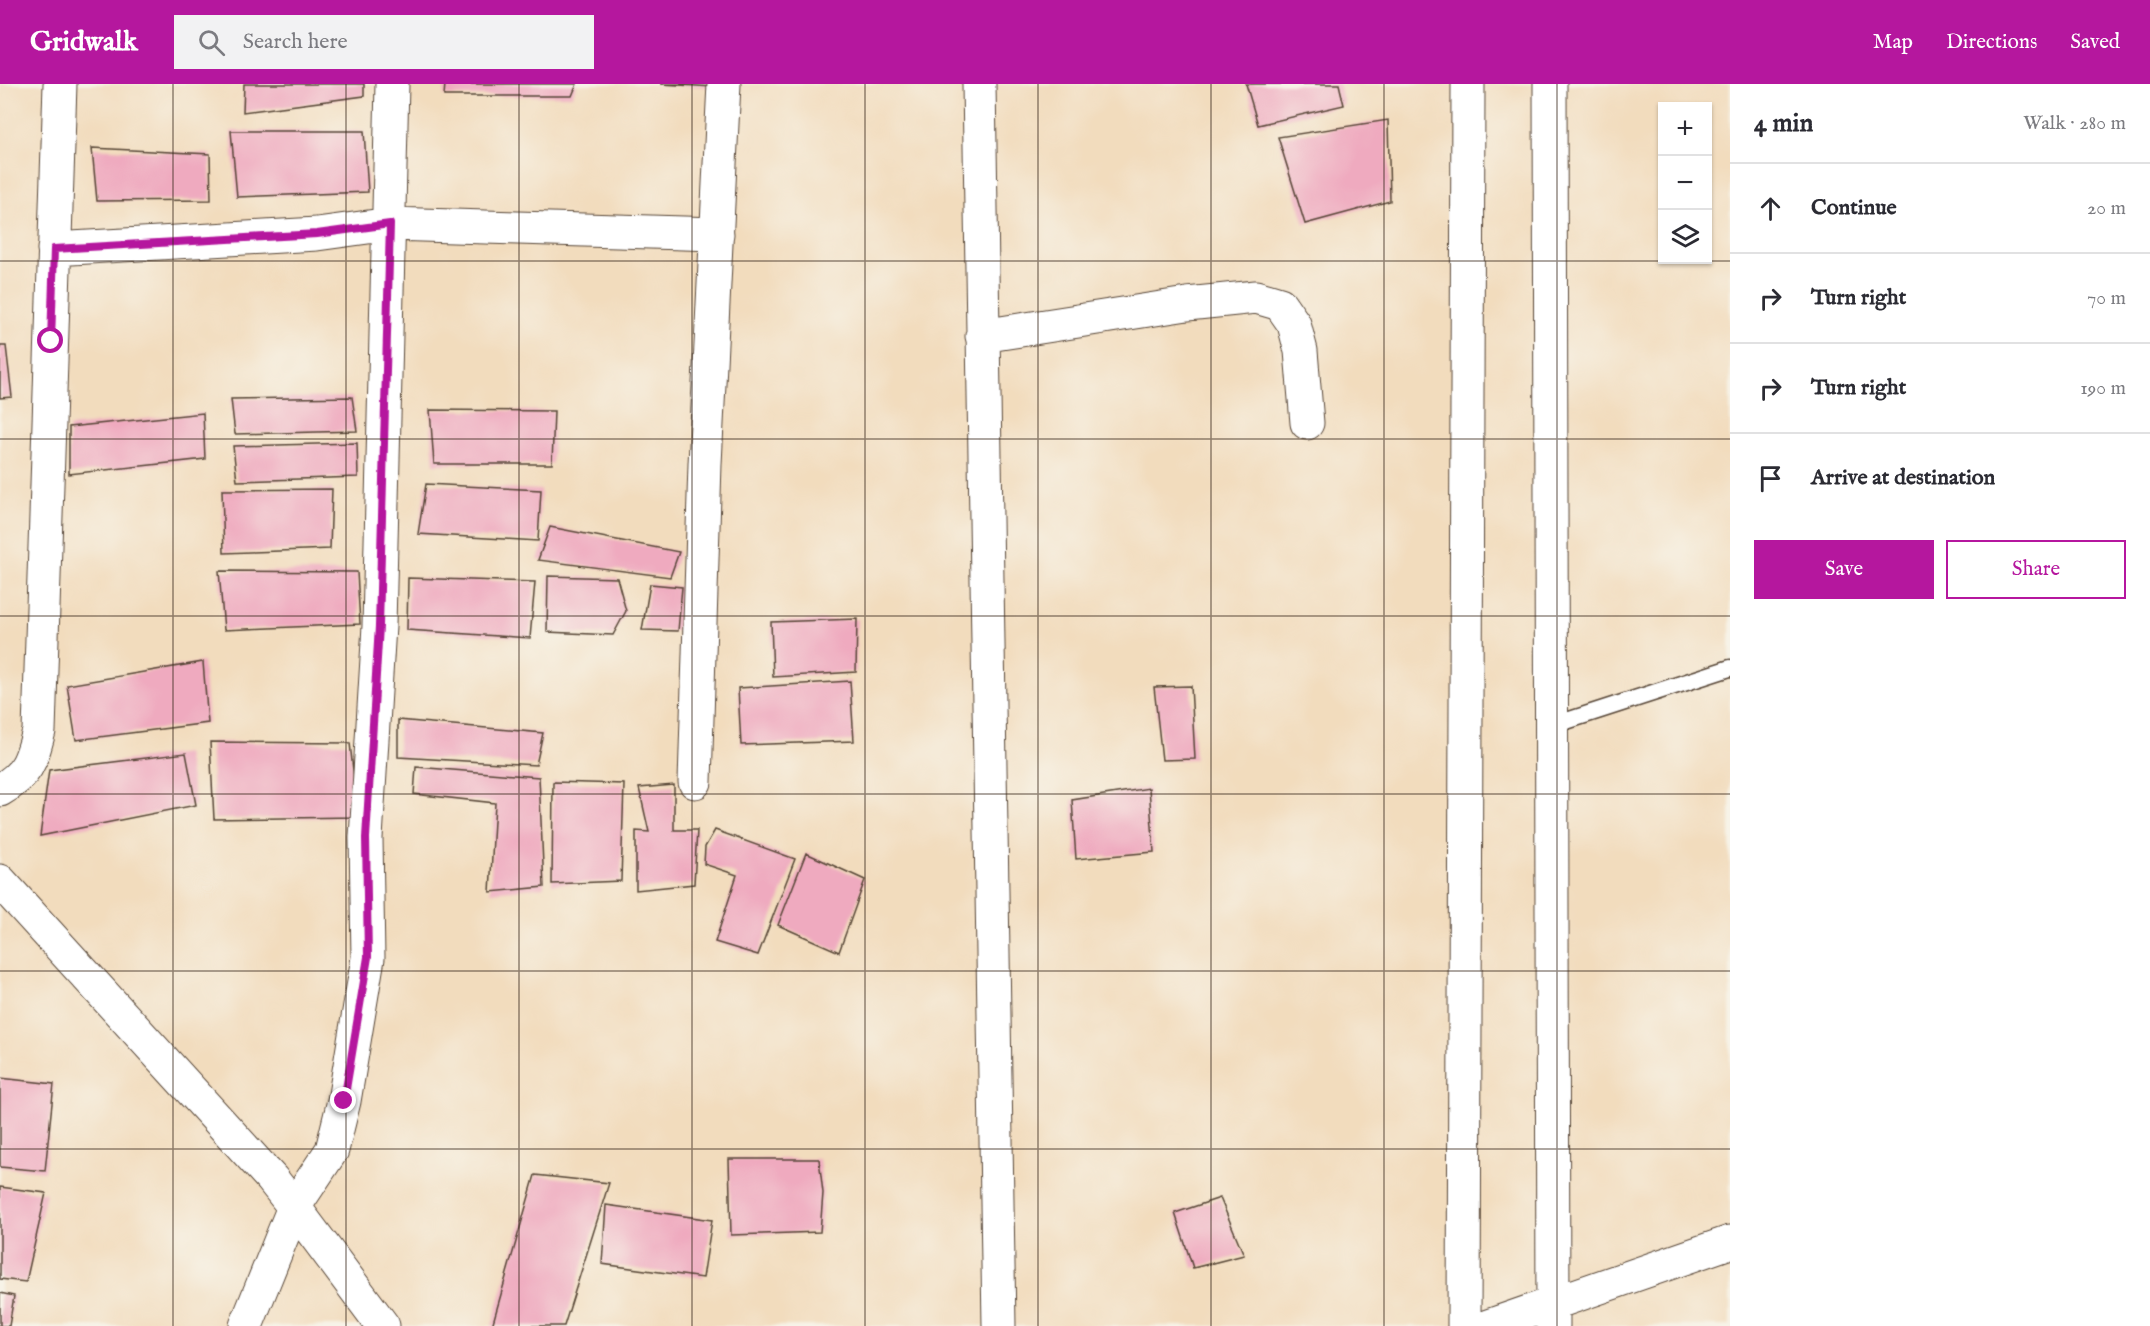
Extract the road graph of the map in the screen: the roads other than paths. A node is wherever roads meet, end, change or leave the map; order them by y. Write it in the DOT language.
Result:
graph roads {
  1 [pos="60,84"];
  2 [pos="392,84"];
  3 [pos="724,84"];
  4 [pos="979,84"];
  5 [pos="1468,84"];
  6 [pos="1550,84"];
  7 [pos="390,224"];
  8 [pos="717,234"];
  9 [pos="54,249"];
  10 [pos="982,336"];
  11 [pos="1307,423"];
  12 [pos="1730,668"];
  13 [pos="1551,726"];
  14 [pos="696,782"];
  15 [pos="0,790"];
  16 [pos="0,881"];
  17 [pos="294,1207"];
  18 [pos="1730,1242"];
  19 [pos="1553,1315"];
  20 [pos="246,1326"];
  21 [pos="383,1326"];
  22 [pos="999,1326"];
  23 [pos="1464,1326"];
  24 [pos="1488,1326"];
  1 -- 9 [label="street"];
  2 -- 7 [label="street"];
  3 -- 8 [label="street"];
  4 -- 10 [label="street"];
  5 -- 23 [label="street"];
  6 -- 13 [label="street"];
  7 -- 8 [label="street"];
  7 -- 9 [label="street"];
  7 -- 17 [label="street"];
  8 -- 14 [label="street"];
  9 -- 15 [label="street"];
  10 -- 11 [label="street"];
  10 -- 22 [label="street"];
  12 -- 13 [label="lane"];
  13 -- 19 [label="street"];
  16 -- 17 [label="street"];
  17 -- 20 [label="street"];
  17 -- 21 [label="street"];
  18 -- 19 [label="street"];
  19 -- 24 [label="street"];
}
